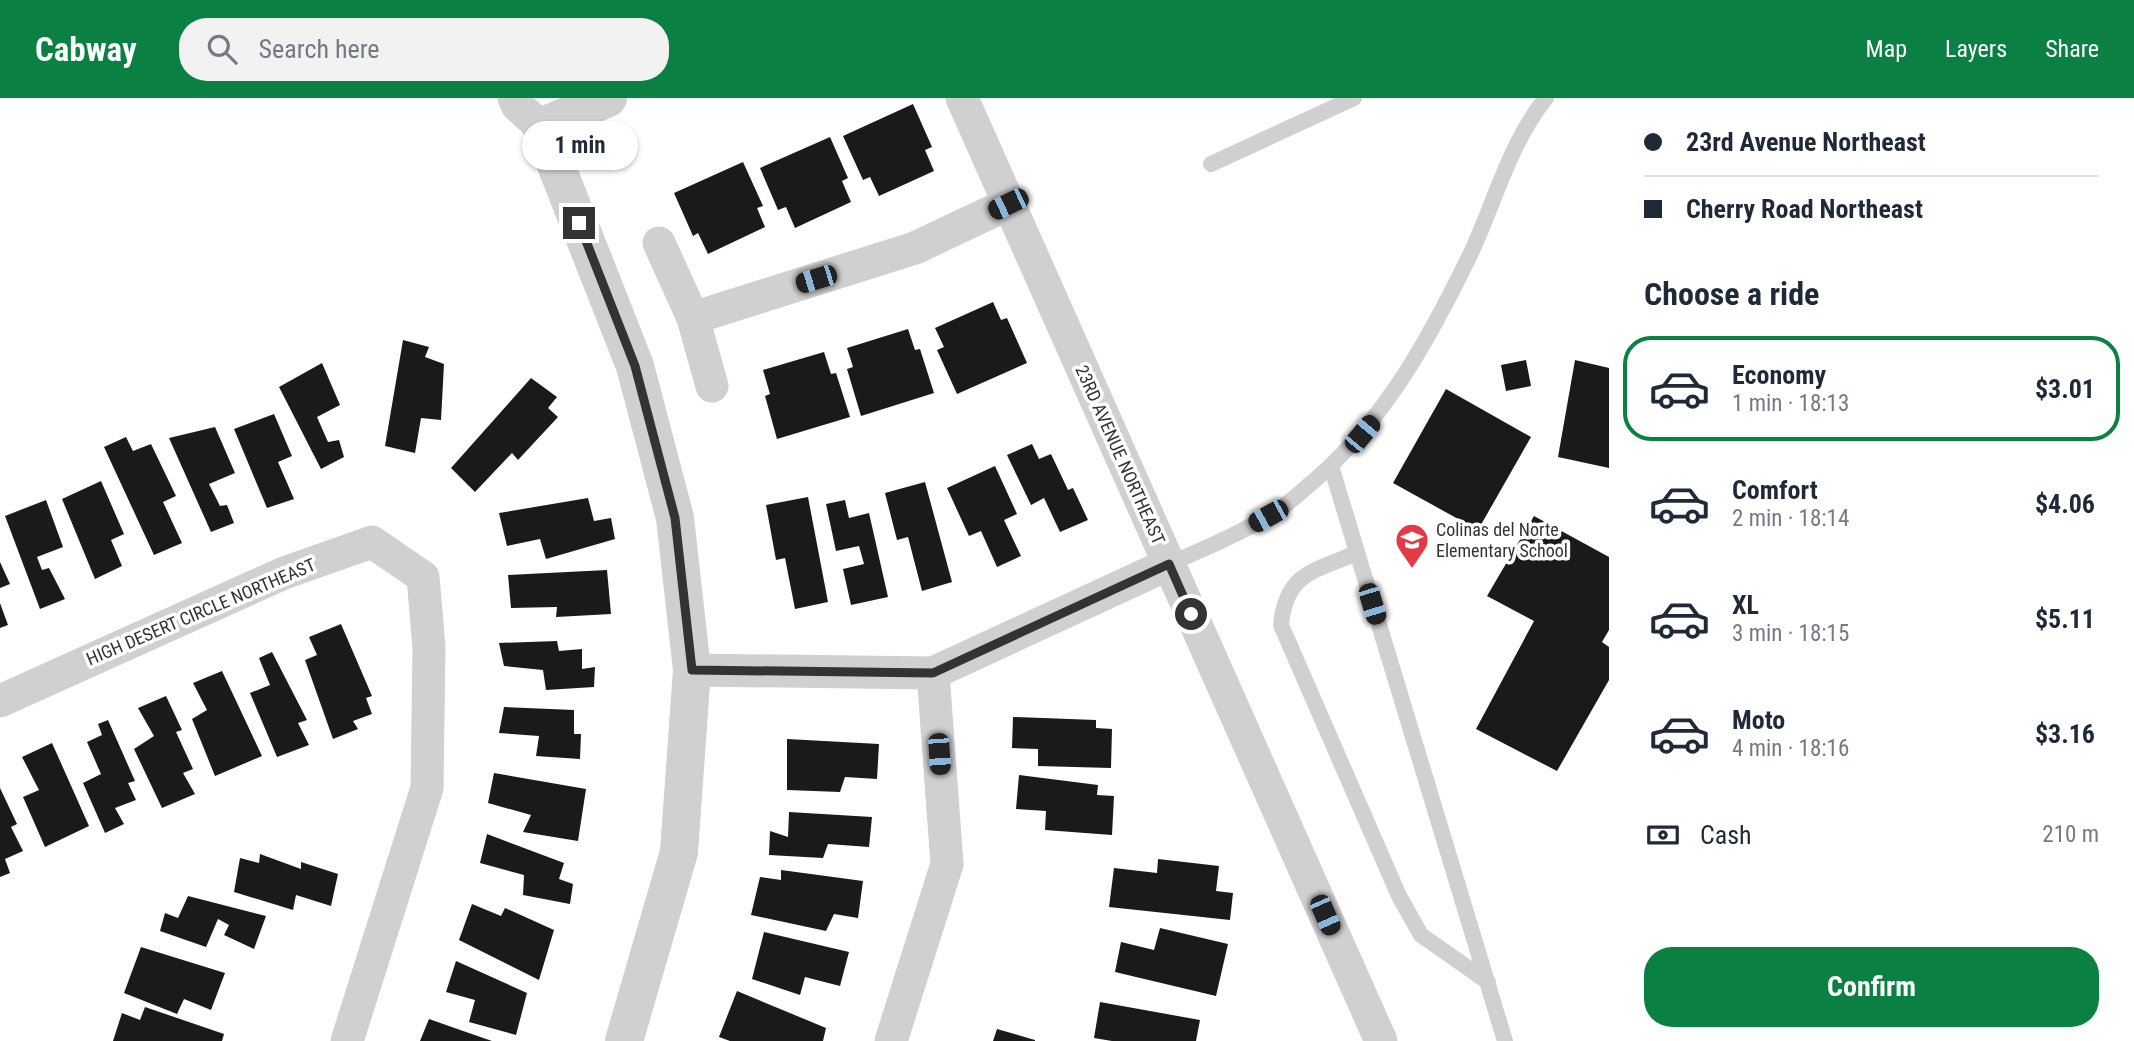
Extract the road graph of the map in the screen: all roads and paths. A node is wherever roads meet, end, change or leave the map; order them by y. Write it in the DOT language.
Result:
graph roads {
  1 [pos="514,98"];
  2 [pos="608,98"];
  3 [pos="962,98"];
  4 [pos="1354,98"];
  5 [pos="1546,98"];
  6 [pos="541,127"];
  7 [pos="1211,164"];
  8 [pos="1008,204"];
  9 [pos="659,243"];
  10 [pos="693,318"];
  11 [pos="712,386"];
  12 [pos="1331,466"];
  13 [pos="1356,553"];
  14 [pos="1169,564"];
  15 [pos="692,670"];
  16 [pos="933,673"];
  17 [pos="0,701"];
  18 [pos="1488,982"];
  19 [pos="347,1041"];
  20 [pos="624,1041"];
  21 [pos="891,1041"];
  22 [pos="1381,1041"];
  23 [pos="1505,1041"];
  1 -- 6 [label="street"];
  2 -- 6 [label="street"];
  3 -- 8 [label="street, 23RD AVENUE NORTHEAST"];
  4 -- 7 [label="lane"];
  5 -- 12 [label="lane"];
  6 -- 15 [label="street"];
  8 -- 10 [label="street"];
  8 -- 14 [label="street, 23RD AVENUE NORTHEAST"];
  9 -- 10 [label="street"];
  10 -- 11 [label="street"];
  12 -- 13 [label="lane"];
  12 -- 14 [label="lane"];
  13 -- 18 [label="lane"];
  13 -- 18 [label="lane"];
  14 -- 16 [label="street"];
  14 -- 22 [label="street, 23RD AVENUE NORTHEAST"];
  15 -- 16 [label="street"];
  15 -- 20 [label="street"];
  16 -- 21 [label="street"];
  17 -- 19 [label="street, HIGH DESERT CIRCLE NORTHEAST"];
  18 -- 23 [label="lane"];
}
